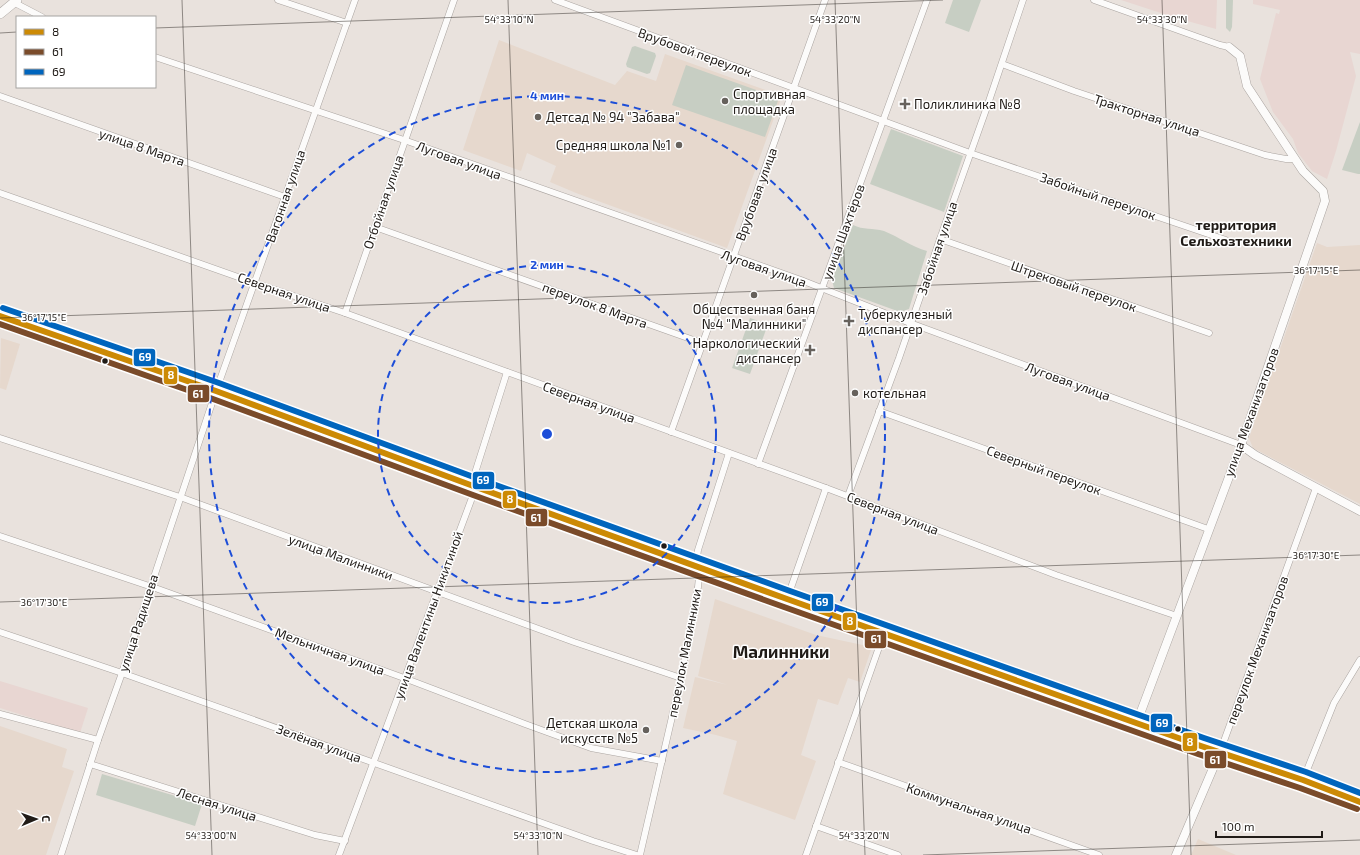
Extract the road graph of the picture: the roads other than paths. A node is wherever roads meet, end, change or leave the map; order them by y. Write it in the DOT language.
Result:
graph roads {
  1 [pos="278,0"];
  2 [pos="355,0"];
  3 [pos="454,0"];
  4 [pos="555,0"];
  5 [pos="825,0"];
  6 [pos="927,0"];
  7 [pos="1023,0"];
  8 [pos="1094,0"];
  9 [pos="16,2"];
  10 [pos="0,14"];
  11 [pos="40,16"];
  12 [pos="347,23"];
  13 [pos="1230,47"];
  14 [pos="156,57"];
  15 [pos="1002,64"];
  16 [pos="793,88"];
  17 [pos="0,96"];
  18 [pos="315,110"];
  19 [pos="883,121"];
  20 [pos="404,140"];
  21 [pos="970,153"];
  22 [pos="1294,159"];
  23 [pos="0,193"];
  24 [pos="285,197"];
  25 [pos="375,227"];
  26 [pos="940,239"];
  27 [pos="1226,240"];
  28 [pos="733,257"];
  29 [pos="255,283"];
  30 [pos="822,289"];
  31 [pos="344,313"];
  32 [pos="0,316"];
  33 [pos="910,323"];
  34 [pos="1209,333"];
  35 [pos="702,343"];
  36 [pos="507,372"];
  37 [pos="216,391"];
  38 [pos="879,411"];
  39 [pos="671,432"];
  40 [pos="0,438"];
  41 [pos="1240,445"];
  42 [pos="729,453"];
  43 [pos="758,464"];
  44 [pos="476,487"];
  45 [pos="826,488"];
  46 [pos="1316,488"];
  47 [pos="848,496"];
  48 [pos="180,498"];
  49 [pos="1360,511"];
  50 [pos="1208,529"];
  51 [pos="0,536"];
  52 [pos="700,567"];
  53 [pos="150,586"];
  54 [pos="436,592"];
  55 [pos="786,599"];
  56 [pos="1177,616"];
  57 [pos="0,632"];
  58 [pos="884,633"];
  59 [pos="1360,660"];
  60 [pos="122,673"];
  61 [pos="404,678"];
  62 [pos="681,678"];
  63 [pos="0,714"];
  64 [pos="1137,722"];
  65 [pos="98,740"];
  66 [pos="1220,752"];
  67 [pos="662,761"];
  68 [pos="838,762"];
  69 [pos="374,763"];
  70 [pos="90,764"];
  71 [pos="1304,780"];
  72 [pos="1360,802"];
  73 [pos="816,826"];
  74 [pos="345,841"];
  75 [pos="61,855"];
  76 [pos="339,855"];
  77 [pos="638,855"];
  78 [pos="806,855"];
  79 [pos="898,855"];
  80 [pos="1099,855"];
  81 [pos="1176,855"];
  1 -- 12 [label="street"];
  2 -- 12 [label="street, Вагонная улица"];
  3 -- 20 [label="street, Отбойная улица"];
  4 -- 16 [label="street, Врубовой переулок"];
  5 -- 16 [label="street, Врубовая улица"];
  6 -- 19 [label="street, улица Шахтёров"];
  7 -- 15 [label="street, Забойная улица"];
  8 -- 13 [label="street"];
  9 -- 10 [label="main road"];
  9 -- 11 [label="street"];
  12 -- 18 [label="street, Вагонная улица"];
  13 -- 22 [label="street"];
  14 -- 18 [label="street, Луговая улица"];
  15 -- 21 [label="street, Забойная улица"];
  15 -- 22 [label="street, Тракторная улица"];
  16 -- 19 [label="street, Врубовой переулок"];
  16 -- 28 [label="street, Врубовая улица"];
  17 -- 24 [label="street, улица 8 Марта"];
  18 -- 20 [label="street, Луговая улица"];
  18 -- 24 [label="street, Вагонная улица"];
  19 -- 21 [label="street, Врубовой переулок"];
  19 -- 30 [label="street, улица Шахтёров"];
  20 -- 25 [label="street, Отбойная улица"];
  20 -- 28 [label="street, Луговая улица"];
  21 -- 26 [label="street, Забойная улица"];
  21 -- 27 [label="street, Забойный переулок"];
  22 -- 41 [label="street, улица Механизаторов"];
  23 -- 29 [label="street, Северная улица"];
  24 -- 29 [label="street, Вагонная улица"];
  25 -- 31 [label="street, Отбойная улица"];
  25 -- 35 [label="street, переулок 8 Марта"];
  26 -- 33 [label="street, Забойная улица"];
  26 -- 34 [label="street, Штрековый переулок"];
  28 -- 30 [label="street, Луговая улица"];
  28 -- 35 [label="street, Врубовая улица"];
  29 -- 31 [label="street, Северная улица"];
  29 -- 37 [label="street, Вагонная улица"];
  30 -- 33 [label="street, Луговая улица"];
  30 -- 43 [label="street, улица Шахтёров"];
  31 -- 36 [label="street, Северная улица"];
  32 -- 37 [label="main road"];
  33 -- 38 [label="street, Забойная улица"];
  33 -- 41 [label="street, Луговая улица"];
  35 -- 39 [label="street, Врубовая улица"];
  36 -- 39 [label="street, Северная улица"];
  36 -- 44 [label="street, улица Валентины Никитиной"];
  37 -- 44 [label="main road"];
  37 -- 48 [label="street, улица Радищева"];
  38 -- 47 [label="street, Забойная улица"];
  38 -- 50 [label="street, Северный переулок"];
  39 -- 42 [label="street, Северная улица"];
  40 -- 48 [label="street, улица Малинники"];
  41 -- 46 [label="street, Луговая улица"];
  41 -- 50 [label="street, улица Механизаторов"];
  42 -- 43 [label="street, Северная улица"];
  42 -- 52 [label="street, переулок Малинники"];
  43 -- 45 [label="street, Северная улица"];
  44 -- 52 [label="main road"];
  44 -- 54 [label="street, улица Валентины Никитиной"];
  45 -- 47 [label="street, Северная улица"];
  45 -- 55 [label="street"];
  46 -- 49 [label="street, Луговая улица"];
  46 -- 66 [label="street, переулок Механизаторов"];
  47 -- 56 [label="street, Северная улица"];
  48 -- 53 [label="street, улица Радищева"];
  48 -- 54 [label="street, улица Малинники"];
  50 -- 56 [label="street, улица Механизаторов"];
  51 -- 53 [label="street, Мельничная улица"];
  52 -- 55 [label="main road"];
  52 -- 62 [label="street, переулок Малинники"];
  53 -- 60 [label="street, улица Радищева"];
  53 -- 61 [label="street, Мельничная улица"];
  54 -- 61 [label="street, улица Валентины Никитиной"];
  54 -- 62 [label="street, улица Малинники"];
  55 -- 58 [label="main road"];
  56 -- 64 [label="street, улица Механизаторов"];
  57 -- 60 [label="street, Зелёная улица"];
  58 -- 64 [label="main road"];
  58 -- 68 [label="street"];
  59 -- 71 [label="street"];
  60 -- 65 [label="street, улица Радищева"];
  60 -- 69 [label="street, Зелёная улица"];
  61 -- 67 [label="street, Мельничная улица"];
  61 -- 69 [label="street, улица Валентины Никитиной"];
  62 -- 67 [label="street, переулок Малинники"];
  63 -- 65 [label="street"];
  64 -- 66 [label="main road"];
  65 -- 70 [label="street, улица Радищева"];
  66 -- 71 [label="main road"];
  66 -- 81 [label="street, переулок Механизаторов"];
  67 -- 77 [label="street, переулок Малинники"];
  68 -- 73 [label="street"];
  68 -- 80 [label="street, Коммунальная улица"];
  69 -- 74 [label="street, улица Валентины Никитиной"];
  69 -- 77 [label="street, Зелёная улица"];
  70 -- 74 [label="street, Лесная улица"];
  70 -- 75 [label="street, улица Радищева"];
  71 -- 72 [label="main road"];
  73 -- 78 [label="street"];
  73 -- 79 [label="street"];
  74 -- 76 [label="street, улица Валентины Никитиной"];
}
